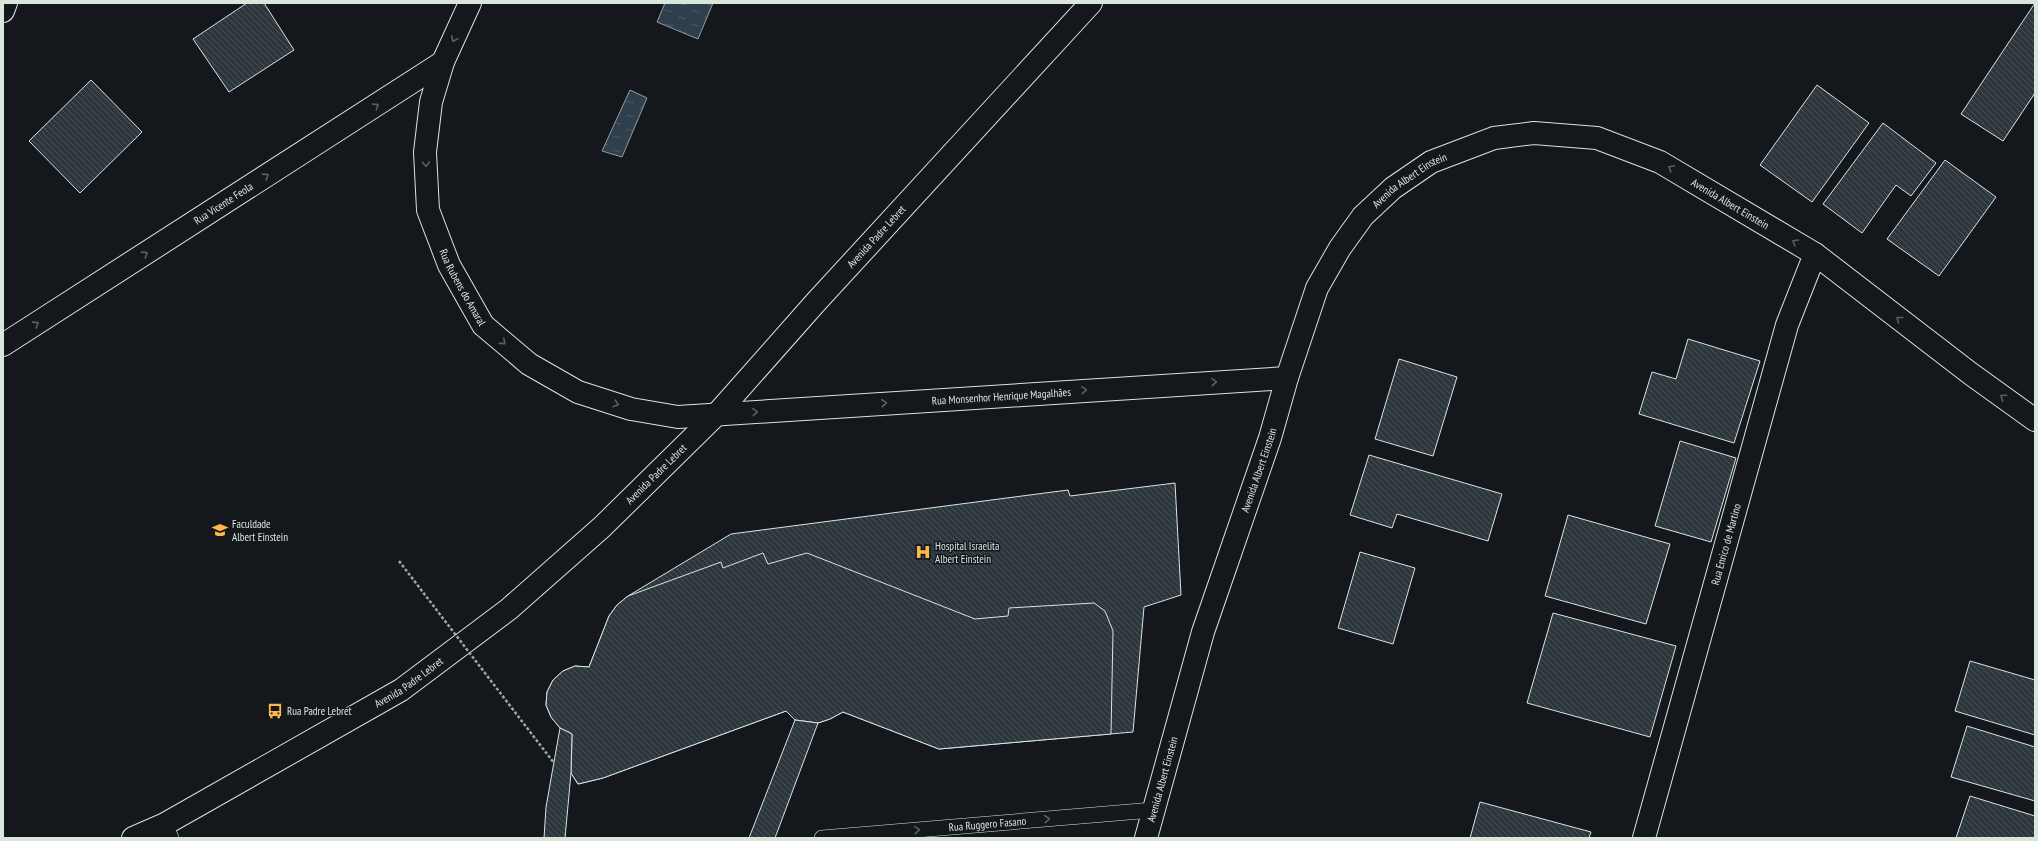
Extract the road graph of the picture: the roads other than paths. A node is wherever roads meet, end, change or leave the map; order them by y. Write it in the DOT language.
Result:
graph roads {
  1 [pos="6,3"];
  2 [pos="470,3"];
  3 [pos="1091,3"];
  4 [pos="3,11"];
  5 [pos="444,62"];
  6 [pos="1815,254"];
  7 [pos="3,345"];
  8 [pos="1287,378"];
  9 [pos="716,415"];
  10 [pos="2035,420"];
  11 [pos="1153,810"];
  12 [pos="168,831"];
  13 [pos="133,838"];
  14 [pos="822,838"];
  15 [pos="1146,838"];
  16 [pos="1644,838"];
  1 -- 4 [label="street"];
  2 -- 5 [label="street, Rua Rubens do Amaral, one-way"];
  3 -- 9 [label="street, Avenida Padre Lebret"];
  7 -- 5 [label="street, Rua Vicente Feola, one-way"];
  5 -- 9 [label="street, Rua Rubens do Amaral, one-way"];
  6 -- 8 [label="street, Avenida Albert Einstein, one-way"];
  10 -- 6 [label="street, Avenida Albert Einstein, one-way"];
  6 -- 16 [label="street, Rua Enrico de Martino"];
  9 -- 8 [label="street, Rua Monsenhor Henrique Magalhães, one-way"];
  8 -- 11 [label="street, Avenida Albert Einstein"];
  9 -- 12 [label="street, Avenida Padre Lebret"];
  14 -- 11 [label="lane, Rua Ruggero Fasano, one-way"];
  11 -- 15 [label="street, Avenida Albert Einstein"];
  12 -- 13 [label="street, Avenida Padre Lebret"];
}
